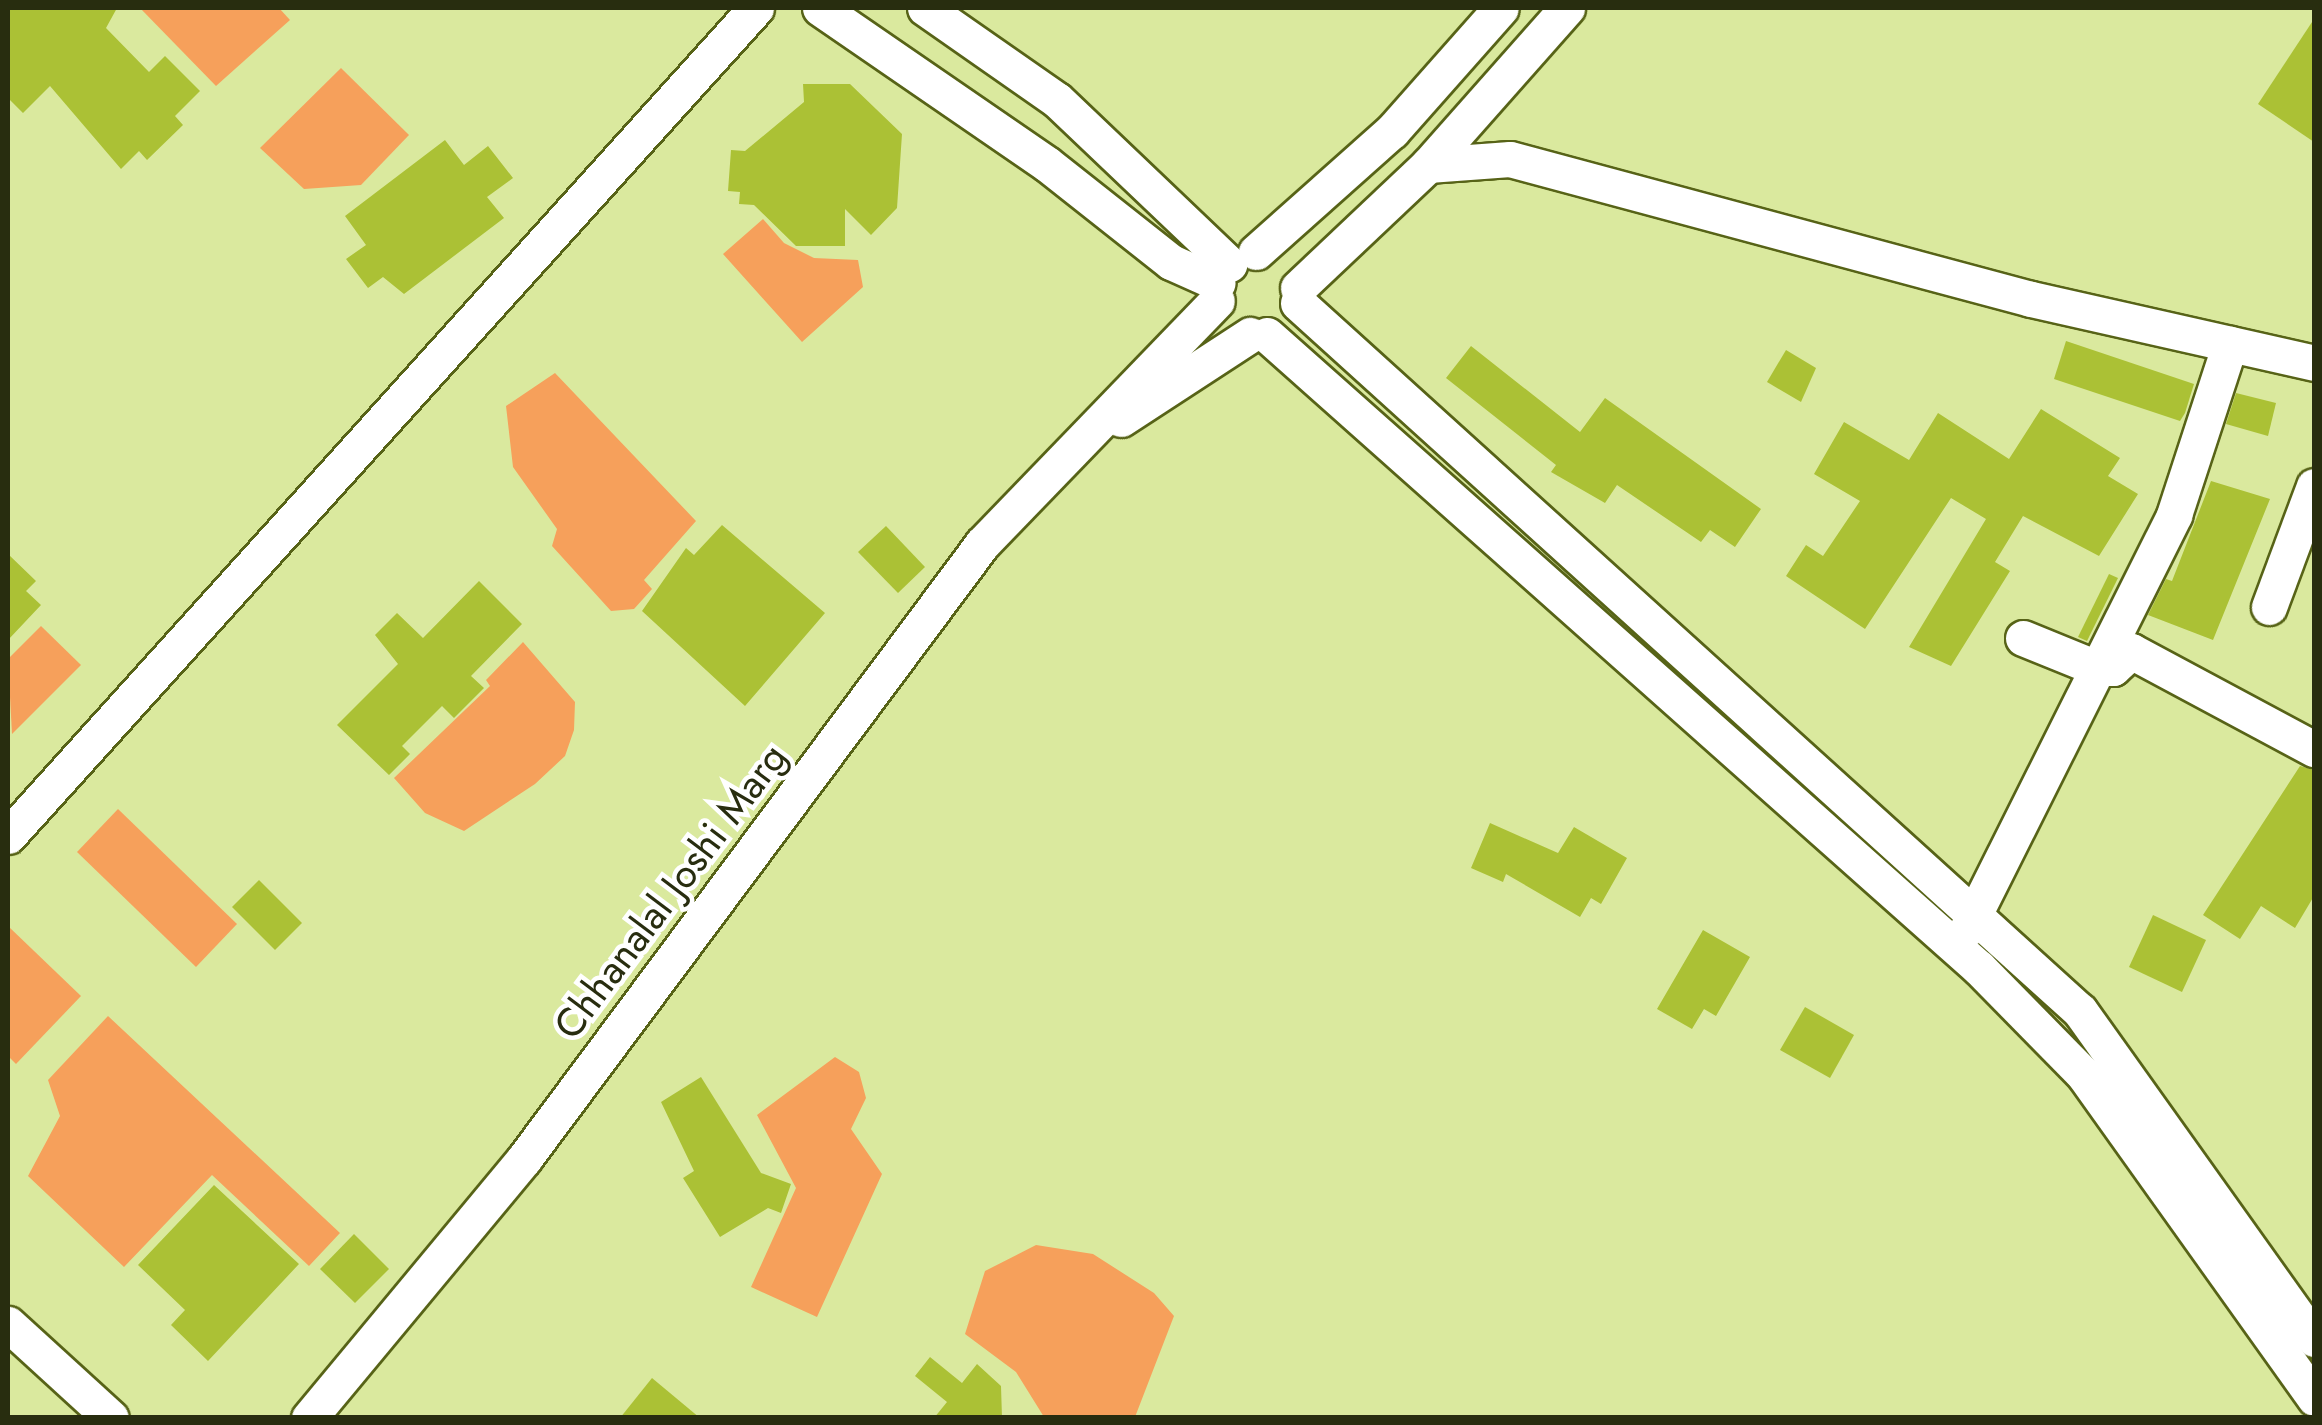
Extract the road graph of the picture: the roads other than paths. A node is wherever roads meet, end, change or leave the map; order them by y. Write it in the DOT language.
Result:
graph roads {
  1 [pos="756,8"];
  2 [pos="820,8"];
  3 [pos="926,8"];
  4 [pos="1501,8"];
  5 [pos="1567,8"];
  6 [pos="1428,165"];
  7 [pos="1230,275"];
  8 [pos="1298,296"];
  9 [pos="1258,335"];
  10 [pos="2230,344"];
  11 [pos="2314,363"];
  12 [pos="1105,422"];
  13 [pos="2314,486"];
  14 [pos="2269,607"];
  15 [pos="2023,638"];
  16 [pos="2098,668"];
  17 [pos="2314,749"];
  18 [pos="8,836"];
  19 [pos="1976,912"];
  20 [pos="1956,947"];
  21 [pos="8,1324"];
  22 [pos="2314,1339"];
  23 [pos="2314,1398"];
  24 [pos="111,1418"];
  25 [pos="309,1418"];
  1 -- 18 [label="street"];
  2 -- 7 [label="street"];
  3 -- 7 [label="street"];
  4 -- 7 [label="street, Chhanalal Joshi Marg"];
  5 -- 6 [label="street"];
  6 -- 8 [label="street"];
  6 -- 10 [label="street"];
  7 -- 8 [label="street"];
  7 -- 9 [label="street"];
  7 -- 12 [label="street, Chhanalal Joshi Marg"];
  8 -- 9 [label="street"];
  8 -- 19 [label="street"];
  9 -- 12 [label="street, Chhanalal Joshi Marg"];
  9 -- 20 [label="street"];
  10 -- 11 [label="street"];
  10 -- 16 [label="street"];
  12 -- 25 [label="street, Chhanalal Joshi Marg"];
  13 -- 14 [label="street"];
  15 -- 16 [label="street"];
  16 -- 17 [label="street"];
  16 -- 19 [label="street"];
  19 -- 20 [label="street"];
  19 -- 22 [label="street"];
  20 -- 23 [label="street"];
  21 -- 24 [label="street"];
}
